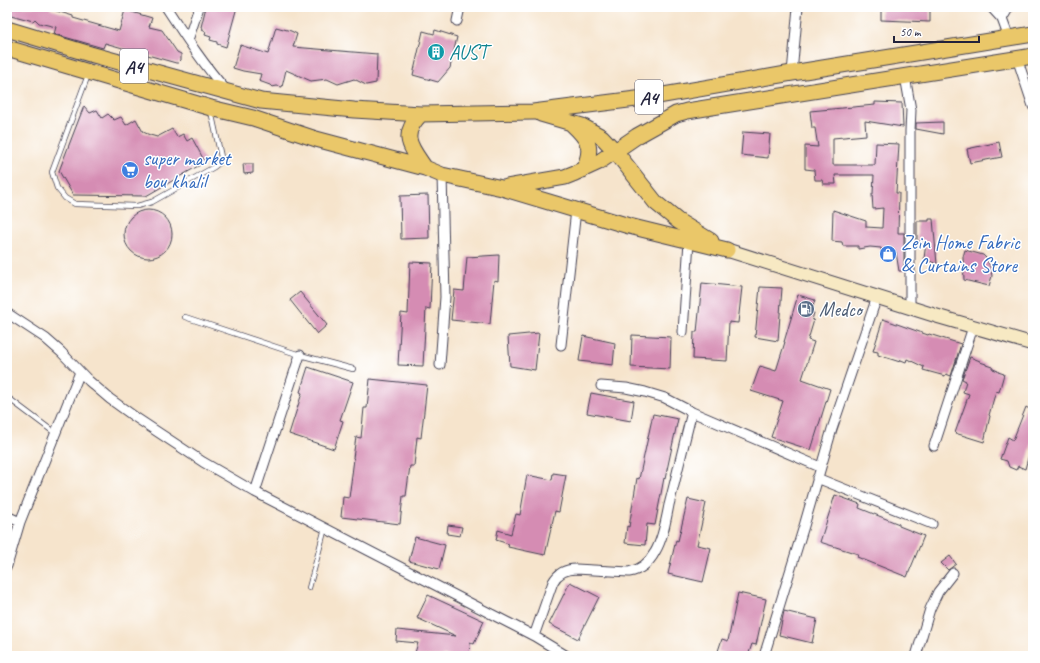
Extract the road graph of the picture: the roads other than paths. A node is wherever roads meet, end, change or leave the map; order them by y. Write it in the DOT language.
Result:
graph roads {
  1 [pos="166,7"];
  2 [pos="199,7"];
  3 [pos="460,7"];
  4 [pos="798,7"];
  5 [pos="991,7"];
  6 [pos="1009,7"];
  7 [pos="1002,19"];
  8 [pos="457,21"];
  9 [pos="7,29"];
  10 [pos="1033,34"];
  11 [pos="1009,38"];
  12 [pos="188,40"];
  13 [pos="7,48"];
  14 [pos="1033,56"];
  15 [pos="1017,58"];
  16 [pos="90,72"];
  17 [pos="792,73"];
  18 [pos="905,76"];
  19 [pos="227,91"];
  20 [pos="1033,106"];
  21 [pos="211,108"];
  22 [pos="533,112"];
  23 [pos="421,114"];
  24 [pos="570,122"];
  25 [pos="616,151"];
  26 [pos="425,168"];
  27 [pos="583,170"];
  28 [pos="442,175"];
  29 [pos="502,188"];
  30 [pos="576,210"];
  31 [pos="689,241"];
  32 [pos="728,250"];
  33 [pos="877,297"];
  34 [pos="910,308"];
  35 [pos="7,313"];
  36 [pos="185,317"];
  37 [pos="972,327"];
  38 [pos="683,332"];
  39 [pos="1033,344"];
  40 [pos="561,345"];
  41 [pos="300,355"];
  42 [pos="440,365"];
  43 [pos="353,369"];
  44 [pos="80,372"];
  45 [pos="601,386"];
  46 [pos="7,397"];
  47 [pos="692,412"];
  48 [pos="55,433"];
  49 [pos="934,446"];
  50 [pos="820,467"];
  51 [pos="817,478"];
  52 [pos="255,492"];
  53 [pos="7,516"];
  54 [pos="20,522"];
  55 [pos="932,524"];
  56 [pos="325,528"];
  57 [pos="7,566"];
  58 [pos="953,573"];
  59 [pos="309,588"];
  60 [pos="534,636"];
  61 [pos="567,656"];
  62 [pos="764,656"];
  63 [pos="916,656"];
  1 -- 12 [label="street"];
  2 -- 12 [label="street"];
  3 -- 8 [label="street"];
  4 -- 17 [label="street"];
  5 -- 7 [label="street"];
  6 -- 7 [label="street"];
  7 -- 11 [label="street"];
  9 -- 19 [label="highway, A4"];
  10 -- 11 [label="highway, A4"];
  11 -- 17 [label="highway, A4"];
  12 -- 19 [label="street"];
  13 -- 16 [label="highway, A4"];
  14 -- 15 [label="highway, A4"];
  15 -- 18 [label="highway, A4"];
  15 -- 20 [label="street"];
  16 -- 21 [label="highway, A4"];
  16 -- 21 [label="lane"];
  17 -- 22 [label="highway, A4"];
  18 -- 25 [label="highway, A4"];
  18 -- 34 [label="street"];
  19 -- 23 [label="highway, A4"];
  21 -- 26 [label="highway, A4"];
  22 -- 23 [label="highway, A4"];
  22 -- 24 [label="highway"];
  23 -- 26 [label="highway"];
  24 -- 25 [label="highway"];
  24 -- 27 [label="highway"];
  25 -- 27 [label="highway, A4"];
  25 -- 32 [label="highway"];
  26 -- 28 [label="highway, A4"];
  27 -- 29 [label="highway, A4"];
  28 -- 29 [label="highway, A4"];
  28 -- 42 [label="street"];
  29 -- 30 [label="highway"];
  30 -- 31 [label="highway"];
  30 -- 40 [label="street"];
  31 -- 32 [label="highway"];
  31 -- 38 [label="street"];
  32 -- 33 [label="main road"];
  33 -- 34 [label="main road"];
  33 -- 50 [label="street"];
  34 -- 37 [label="main road"];
  35 -- 44 [label="street"];
  36 -- 41 [label="lane"];
  37 -- 39 [label="main road"];
  37 -- 49 [label="street"];
  41 -- 43 [label="lane"];
  41 -- 52 [label="street"];
  44 -- 48 [label="street"];
  44 -- 52 [label="street"];
  45 -- 47 [label="street"];
  46 -- 48 [label="lane"];
  47 -- 50 [label="street"];
  47 -- 60 [label="street"];
  48 -- 54 [label="street"];
  50 -- 51 [label="street"];
  51 -- 55 [label="street"];
  51 -- 62 [label="street"];
  52 -- 56 [label="street"];
  53 -- 54 [label="street"];
  54 -- 57 [label="street"];
  56 -- 59 [label="lane"];
  56 -- 60 [label="street"];
  58 -- 63 [label="street"];
  60 -- 61 [label="street"];
}
